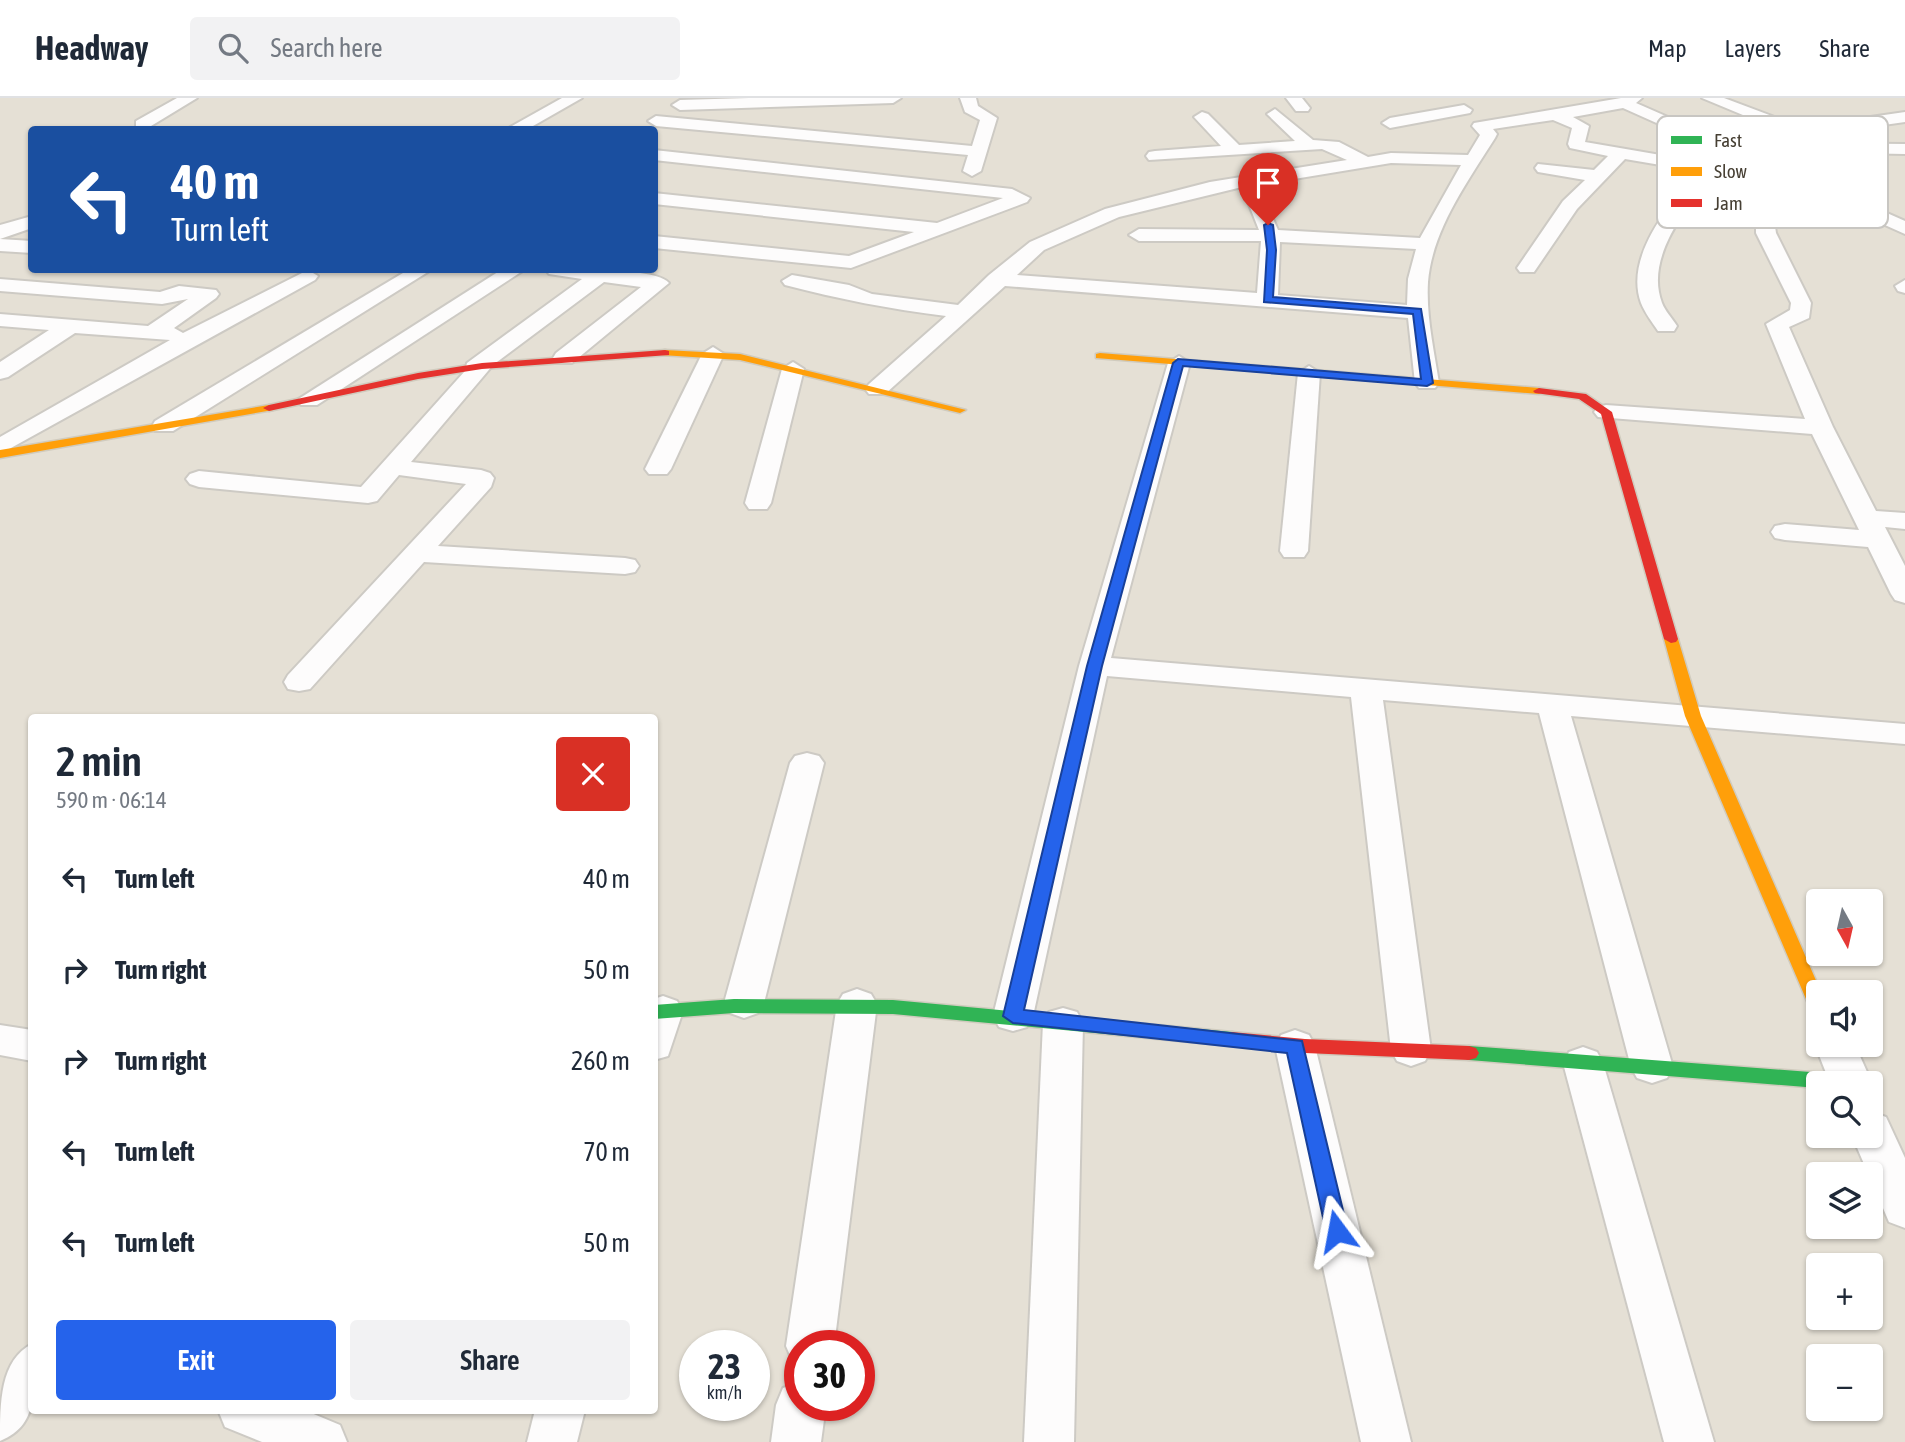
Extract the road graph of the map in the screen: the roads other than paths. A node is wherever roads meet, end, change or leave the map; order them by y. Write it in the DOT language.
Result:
graph roads {
  1 [pos="189,98"];
  2 [pos="574,98"];
  3 [pos="893,98"];
  4 [pos="968,98"];
  5 [pos="1443,98"];
  6 [pos="1753,98"];
  7 [pos="1715,100"];
  8 [pos="685,101"];
  9 [pos="1629,101"];
  10 [pos="1203,108"];
  11 [pos="1464,110"];
  12 [pos="1275,114"];
  13 [pos="1556,115"];
  14 [pos="1660,116"];
  15 [pos="1757,116"];
  16 [pos="1487,124"];
  17 [pos="649,125"];
  18 [pos="143,126"];
  19 [pos="521,126"];
  20 [pos="1309,145"];
  21 [pos="1234,150"];
  22 [pos="976,151"];
  23 [pos="1657,152"];
  24 [pos="1628,154"];
  25 [pos="658,155"];
  26 [pos="1155,156"];
  27 [pos="1407,156"];
  28 [pos="1474,160"];
  29 [pos="1657,160"];
  30 [pos="1365,162"];
  31 [pos="1544,168"];
  32 [pos="1596,176"];
  33 [pos="1248,181"];
  34 [pos="968,189"];
  35 [pos="658,198"];
  36 [pos="1888,220"];
  37 [pos="28,223"];
  38 [pos="1663,228"];
  39 [pos="1766,228"];
  40 [pos="1905,228"];
  41 [pos="942,229"];
  42 [pos="0,233"];
  43 [pos="1139,234"];
  44 [pos="1271,236"];
  45 [pos="658,242"];
  46 [pos="0,244"];
  47 [pos="1429,244"];
  48 [pos="28,247"];
  49 [pos="1527,268"];
  50 [pos="416,273"];
  51 [pos="509,273"];
  52 [pos="583,273"];
  53 [pos="601,275"];
  54 [pos="308,276"];
  55 [pos="996,279"];
  56 [pos="792,281"];
  57 [pos="0,285"];
  58 [pos="1268,300"];
  59 [pos="961,312"];
  60 [pos="1418,312"];
  61 [pos="0,320"];
  62 [pos="70,326"];
  63 [pos="1666,327"];
  64 [pos="152,333"];
  65 [pos="194,336"];
  66 [pos="713,354"];
  67 [pos="1100,356"];
  68 [pos="564,358"];
  69 [pos="1178,363"];
  70 [pos="478,367"];
  71 [pos="793,369"];
  72 [pos="0,372"];
  73 [pos="1309,373"];
  74 [pos="1427,383"];
  75 [pos="877,389"];
  76 [pos="309,400"];
  77 [pos="960,410"];
  78 [pos="1606,412"];
  79 [pos="164,426"];
  80 [pos="1821,427"];
  81 [pos="0,447"];
  82 [pos="0,454"];
  83 [pos="394,467"];
  84 [pos="658,469"];
  85 [pos="199,479"];
  86 [pos="758,503"];
  87 [pos="1905,521"];
  88 [pos="1874,529"];
  89 [pos="1785,532"];
  90 [pos="1294,551"];
  91 [pos="420,552"];
  92 [pos="625,566"];
  93 [pos="1905,594"];
  94 [pos="1094,666"];
  95 [pos="299,682"];
  96 [pos="1366,688"];
  97 [pos="1552,704"];
  98 [pos="1693,716"];
  99 [pos="1905,734"];
  100 [pos="807,763"];
  101 [pos="1807,980"];
  102 [pos="744,1003"];
  103 [pos="857,1004"];
  104 [pos="1013,1016"];
  105 [pos="658,1022"];
  106 [pos="1063,1023"];
  107 [pos="0,1040"];
  108 [pos="28,1045"];
  109 [pos="1295,1046"];
  110 [pos="1410,1050"];
  111 [pos="1584,1063"];
  112 [pos="1652,1068"];
  113 [pos="1806,1080"];
  114 [pos="1879,1148"];
  115 [pos="1905,1209"];
  116 [pos="812,1330"];
  117 [pos="28,1372"];
  118 [pos="253,1414"];
  119 [pos="559,1414"];
  120 [pos="0,1417"];
  121 [pos="799,1421"];
  122 [pos="322,1442"];
  123 [pos="552,1442"];
  124 [pos="796,1442"];
  125 [pos="1049,1442"];
  126 [pos="1385,1442"];
  127 [pos="1689,1442"];
  1 -- 18 [label="street"];
  2 -- 19 [label="street"];
  3 -- 8 [label="street"];
  4 -- 22 [label="street"];
  5 -- 11 [label="street"];
  6 -- 7 [label="street"];
  7 -- 15 [label="street"];
  8 -- 17 [label="street"];
  9 -- 13 [label="street"];
  9 -- 14 [label="street"];
  10 -- 21 [label="street"];
  11 -- 16 [label="street"];
  11 -- 27 [label="street"];
  12 -- 20 [label="street"];
  13 -- 16 [label="street"];
  13 -- 24 [label="street"];
  16 -- 28 [label="street"];
  17 -- 22 [label="street"];
  20 -- 21 [label="street"];
  20 -- 30 [label="street"];
  21 -- 26 [label="street"];
  22 -- 34 [label="street"];
  23 -- 24 [label="street"];
  24 -- 29 [label="street"];
  24 -- 32 [label="street"];
  25 -- 34 [label="street"];
  27 -- 28 [label="street"];
  27 -- 30 [label="street"];
  28 -- 47 [label="street"];
  30 -- 33 [label="street"];
  31 -- 32 [label="street"];
  32 -- 49 [label="street"];
  33 -- 44 [label="street"];
  33 -- 55 [label="street"];
  34 -- 41 [label="street"];
  35 -- 41 [label="street"];
  36 -- 40 [label="street"];
  37 -- 42 [label="street"];
  38 -- 63 [label="street"];
  39 -- 80 [label="street"];
  41 -- 45 [label="street"];
  43 -- 44 [label="street"];
  44 -- 47 [label="street"];
  44 -- 58 [label="street"];
  46 -- 48 [label="street"];
  47 -- 60 [label="street"];
  50 -- 79 [label="street"];
  51 -- 76 [label="street"];
  52 -- 53 [label="street"];
  53 -- 68 [label="street"];
  53 -- 70 [label="street"];
  54 -- 65 [label="street"];
  55 -- 58 [label="street"];
  55 -- 59 [label="street"];
  56 -- 59 [label="street"];
  57 -- 64 [label="street"];
  58 -- 60 [label="street"];
  59 -- 75 [label="street"];
  60 -- 74 [label="street"];
  61 -- 62 [label="street"];
  62 -- 64 [label="street"];
  62 -- 72 [label="street"];
  64 -- 65 [label="street"];
  65 -- 81 [label="street"];
  66 -- 68 [label="street"];
  66 -- 71 [label="street"];
  66 -- 84 [label="street"];
  67 -- 69 [label="street"];
  68 -- 70 [label="street"];
  69 -- 73 [label="street"];
  69 -- 94 [label="street"];
  70 -- 76 [label="street"];
  70 -- 83 [label="street"];
  71 -- 75 [label="street"];
  71 -- 86 [label="street"];
  73 -- 74 [label="street"];
  73 -- 90 [label="street"];
  74 -- 78 [label="street"];
  75 -- 77 [label="street"];
  76 -- 79 [label="street"];
  78 -- 80 [label="street"];
  78 -- 98 [label="street"];
  79 -- 82 [label="street"];
  80 -- 88 [label="street"];
  83 -- 85 [label="street"];
  83 -- 91 [label="street"];
  87 -- 88 [label="street"];
  88 -- 89 [label="street"];
  88 -- 93 [label="street"];
  91 -- 92 [label="street"];
  91 -- 95 [label="street"];
  94 -- 96 [label="street"];
  94 -- 104 [label="street"];
  96 -- 97 [label="street"];
  96 -- 110 [label="street"];
  97 -- 98 [label="street"];
  97 -- 112 [label="street"];
  98 -- 99 [label="street"];
  98 -- 101 [label="street"];
  100 -- 102 [label="street"];
  102 -- 103 [label="street"];
  102 -- 105 [label="street"];
  103 -- 104 [label="street"];
  103 -- 116 [label="street"];
  104 -- 106 [label="street"];
  106 -- 109 [label="street"];
  106 -- 125 [label="street"];
  107 -- 108 [label="street"];
  109 -- 110 [label="street"];
  109 -- 126 [label="street"];
  110 -- 111 [label="street"];
  111 -- 112 [label="street"];
  111 -- 127 [label="street"];
  112 -- 113 [label="street"];
  114 -- 115 [label="street"];
  117 -- 120 [label="street"];
  118 -- 122 [label="street"];
  119 -- 123 [label="street"];
  121 -- 124 [label="street"];
}
